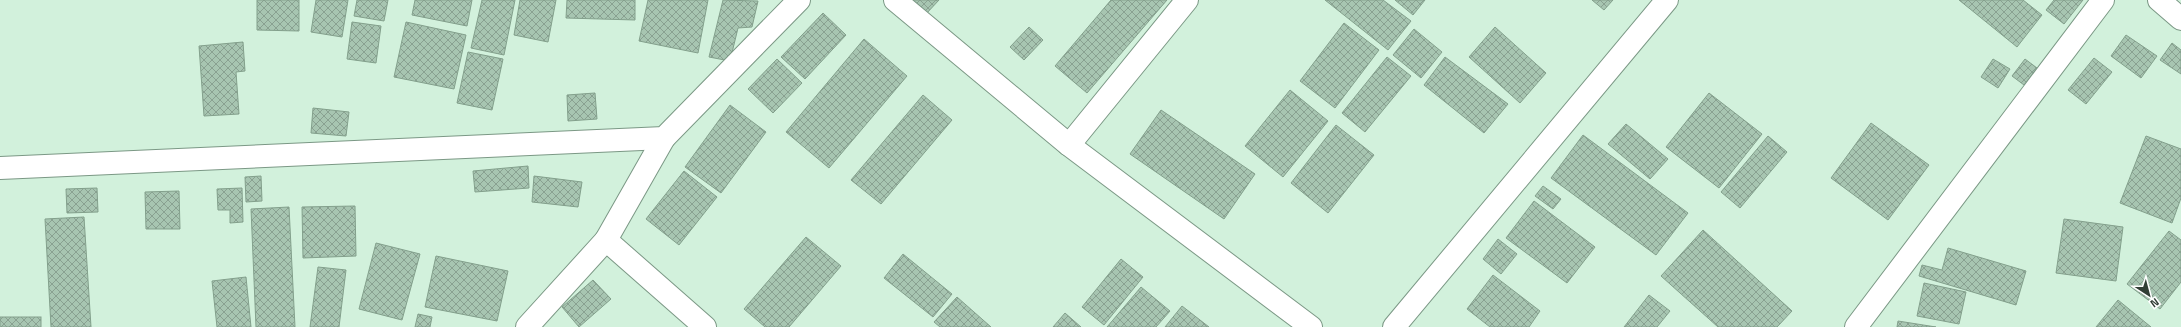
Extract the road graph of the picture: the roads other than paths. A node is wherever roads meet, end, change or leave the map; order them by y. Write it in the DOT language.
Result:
graph roads {
  1 [pos="799,0"];
  2 [pos="895,0"];
  3 [pos="1187,0"];
  4 [pos="1667,0"];
  5 [pos="2103,0"];
  6 [pos="2158,0"];
  7 [pos="2181,19"];
  8 [pos="664,138"];
  9 [pos="1069,145"];
  10 [pos="0,168"];
  11 [pos="606,240"];
  12 [pos="1404,323"];
  13 [pos="527,327"];
  14 [pos="705,327"];
  15 [pos="1311,327"];
  16 [pos="1856,327"];
  1 -- 8 [label="street"];
  2 -- 9 [label="street"];
  3 -- 9 [label="street"];
  4 -- 12 [label="street"];
  5 -- 16 [label="street"];
  6 -- 7 [label="street"];
  8 -- 10 [label="street"];
  8 -- 11 [label="street"];
  9 -- 15 [label="street"];
  11 -- 13 [label="street"];
  11 -- 14 [label="street"];
}
